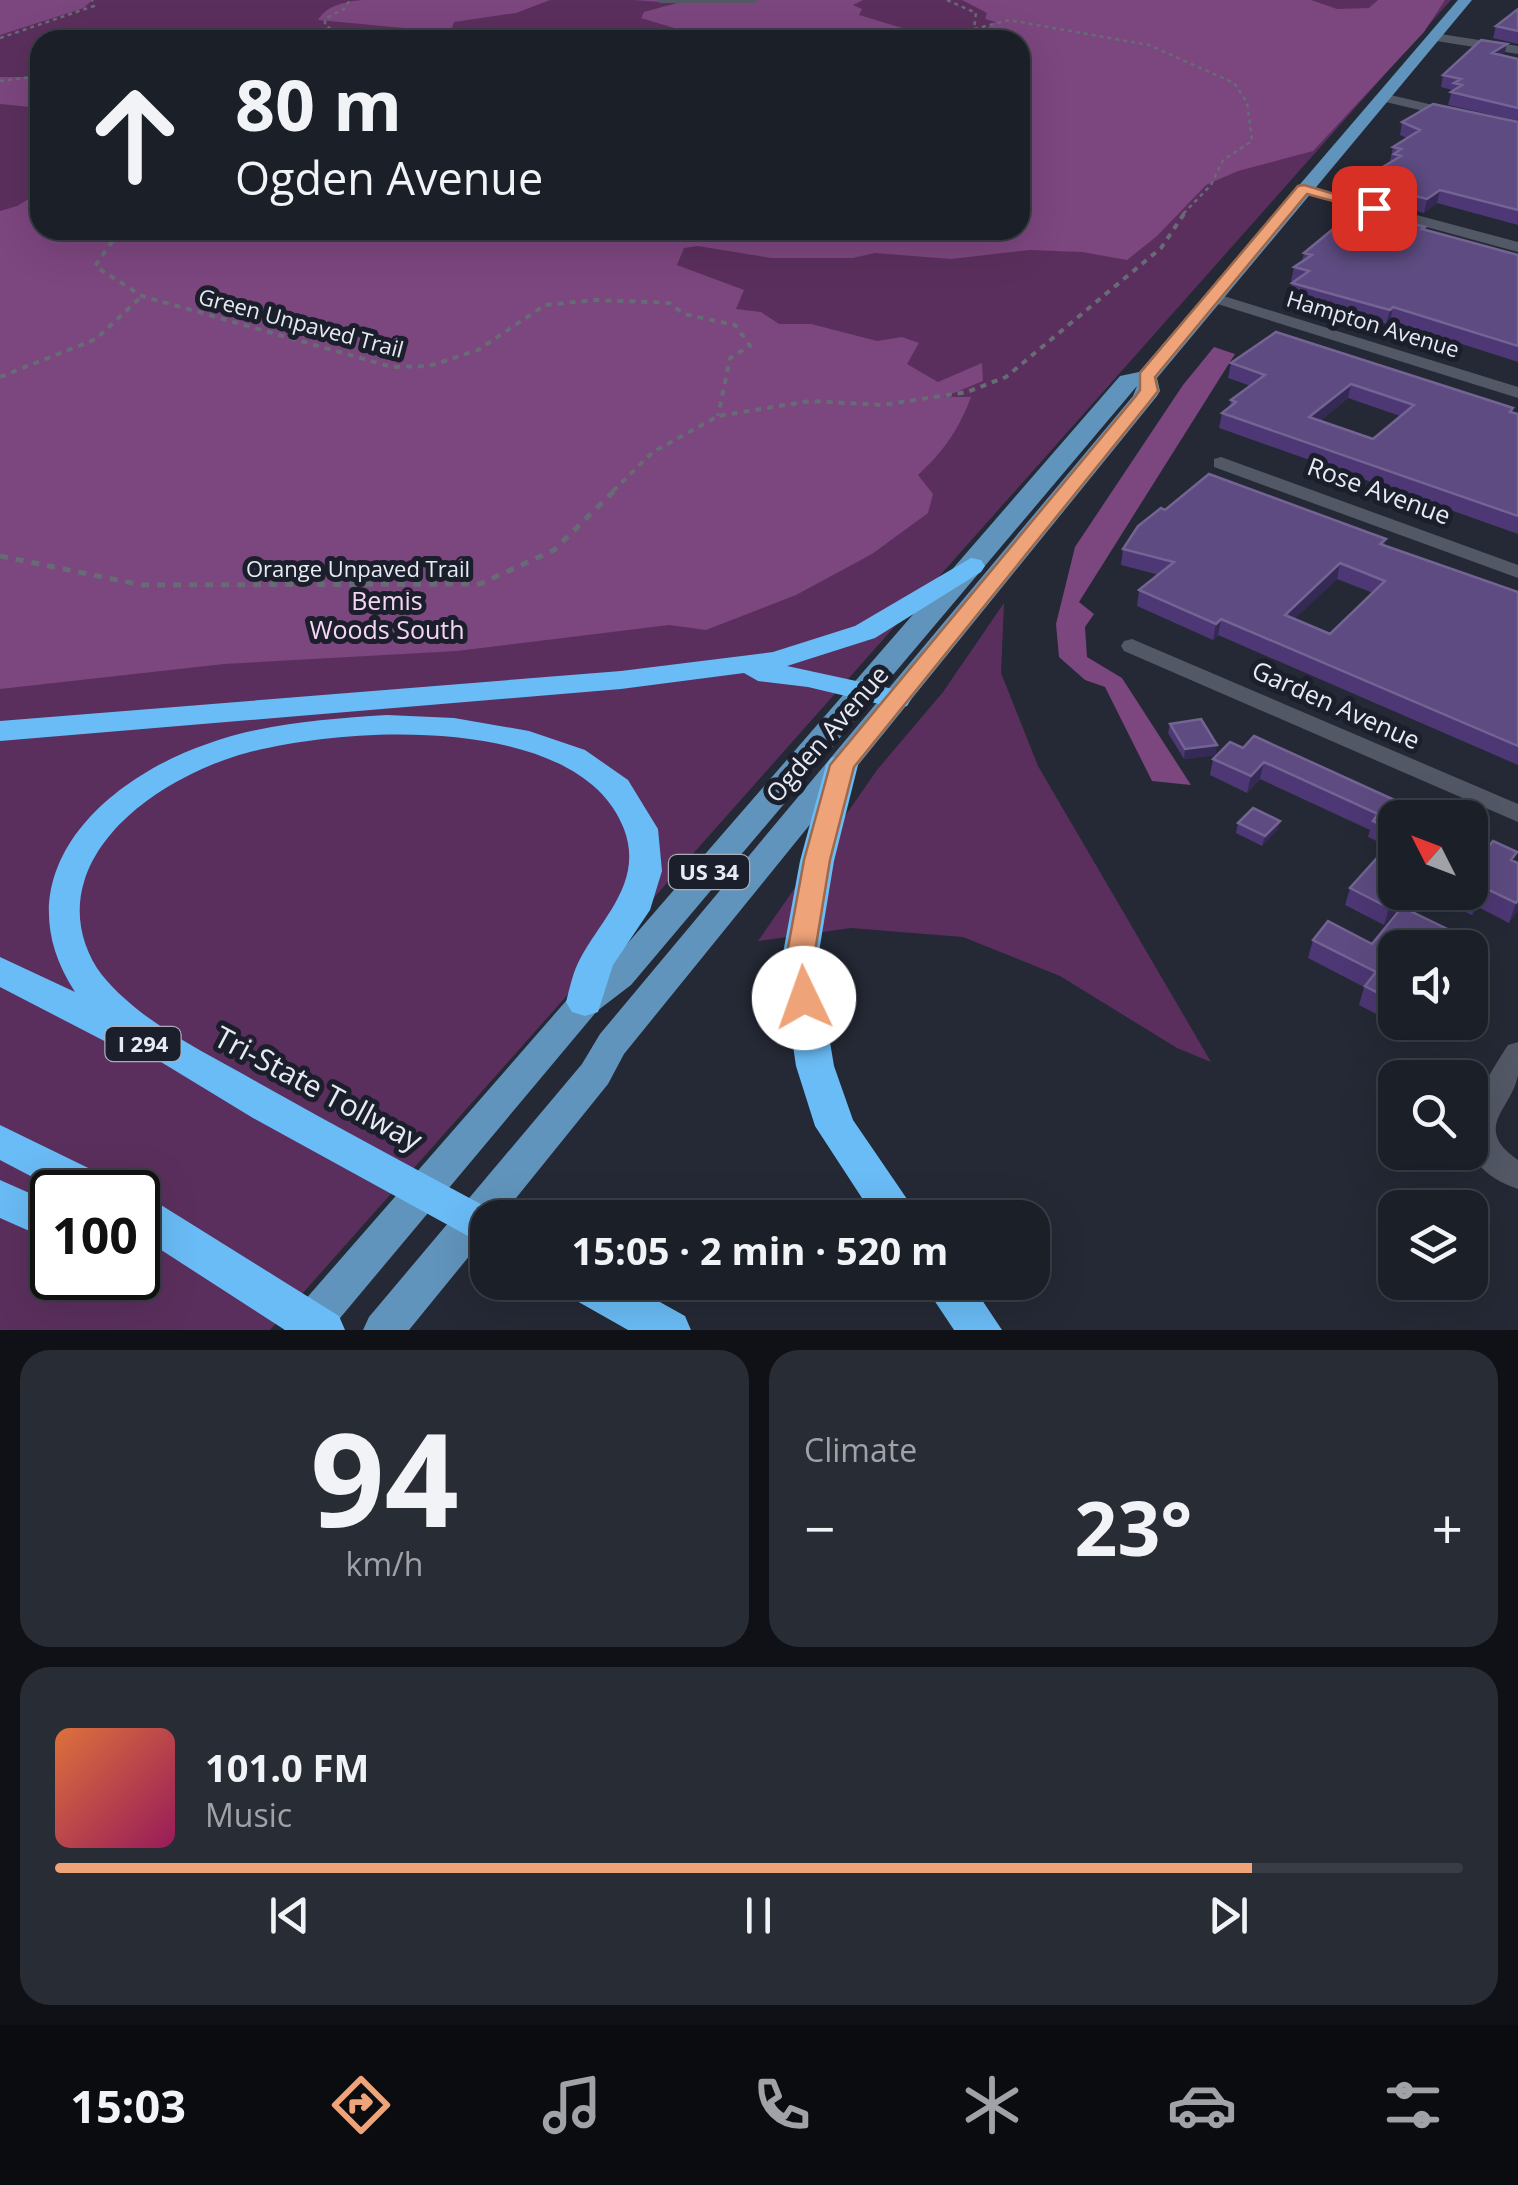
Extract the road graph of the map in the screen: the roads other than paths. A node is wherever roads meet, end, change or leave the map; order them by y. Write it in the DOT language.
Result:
graph roads {
  1 [pos="661,0"];
  2 [pos="754,0"];
  3 [pos="1465,0"];
  4 [pos="1434,37"];
  5 [pos="1518,50"];
  6 [pos="1382,97"];
  7 [pos="1518,129"];
  8 [pos="1304,189"];
  9 [pos="1518,247"];
  10 [pos="1214,298"];
  11 [pos="1146,376"];
  12 [pos="1518,394"];
  13 [pos="1221,463"];
  14 [pos="971,566"];
  15 [pos="1518,572"];
  16 [pos="1132,646"];
  17 [pos="716,670"];
  18 [pos="881,695"];
  19 [pos="0,731"];
  20 [pos="842,765"];
  21 [pos="1518,814"];
  22 [pos="0,971"];
  23 [pos="586,1002"];
  24 [pos="1518,1053"];
  25 [pos="285,1117"];
  26 [pos="0,1141"];
  27 [pos="56,1170"];
  28 [pos="1518,1176"];
  29 [pos="0,1198"];
  30 [pos="887,1200"];
  31 [pos="30,1213"];
  32 [pos="470,1219"];
  33 [pos="160,1231"];
  34 [pos="615,1300"];
  35 [pos="958,1300"];
  36 [pos="305,1330"];
  37 [pos="323,1330"];
  38 [pos="384,1330"];
  39 [pos="669,1330"];
  40 [pos="980,1330"];
  1 -- 2 [label="lane"];
  3 -- 4 [label="main road, Ogden Avenue / US 34"];
  4 -- 5 [label="street"];
  4 -- 6 [label="main road, Ogden Avenue / US 34"];
  6 -- 7 [label="street"];
  6 -- 8 [label="main road, Ogden Avenue / US 34"];
  8 -- 9 [label="street"];
  8 -- 10 [label="main road, Ogden Avenue / US 34"];
  10 -- 11 [label="main road, Ogden Avenue / US 34"];
  10 -- 12 [label="street, Hampton Avenue"];
  11 -- 14 [label="main road, Ogden Avenue / US 34"];
  11 -- 18 [label="main road, Ogden Avenue / US 34"];
  13 -- 15 [label="street, Rose Avenue"];
  14 -- 17 [label="highway"];
  14 -- 18 [label="main road, Ogden Avenue / US 34"];
  16 -- 21 [label="street, Garden Avenue"];
  17 -- 18 [label="highway"];
  17 -- 19 [label="highway"];
  18 -- 20 [label="main road, Ogden Avenue / US 34"];
  18 -- 23 [label="main road, Ogden Avenue / US 34"];
  20 -- 30 [label="highway"];
  20 -- 38 [label="main road, Ogden Avenue / US 34"];
  22 -- 25 [label="highway, Tri-State Tollway / I 294"];
  23 -- 25 [label="highway"];
  23 -- 36 [label="main road, Ogden Avenue / US 34"];
  24 -- 28 [label="street"];
  25 -- 32 [label="highway, Tri-State Tollway / I 294"];
  26 -- 27 [label="highway"];
  29 -- 31 [label="highway"];
  33 -- 37 [label="highway"];
  34 -- 39 [label="highway"];
  35 -- 40 [label="highway"];
}
